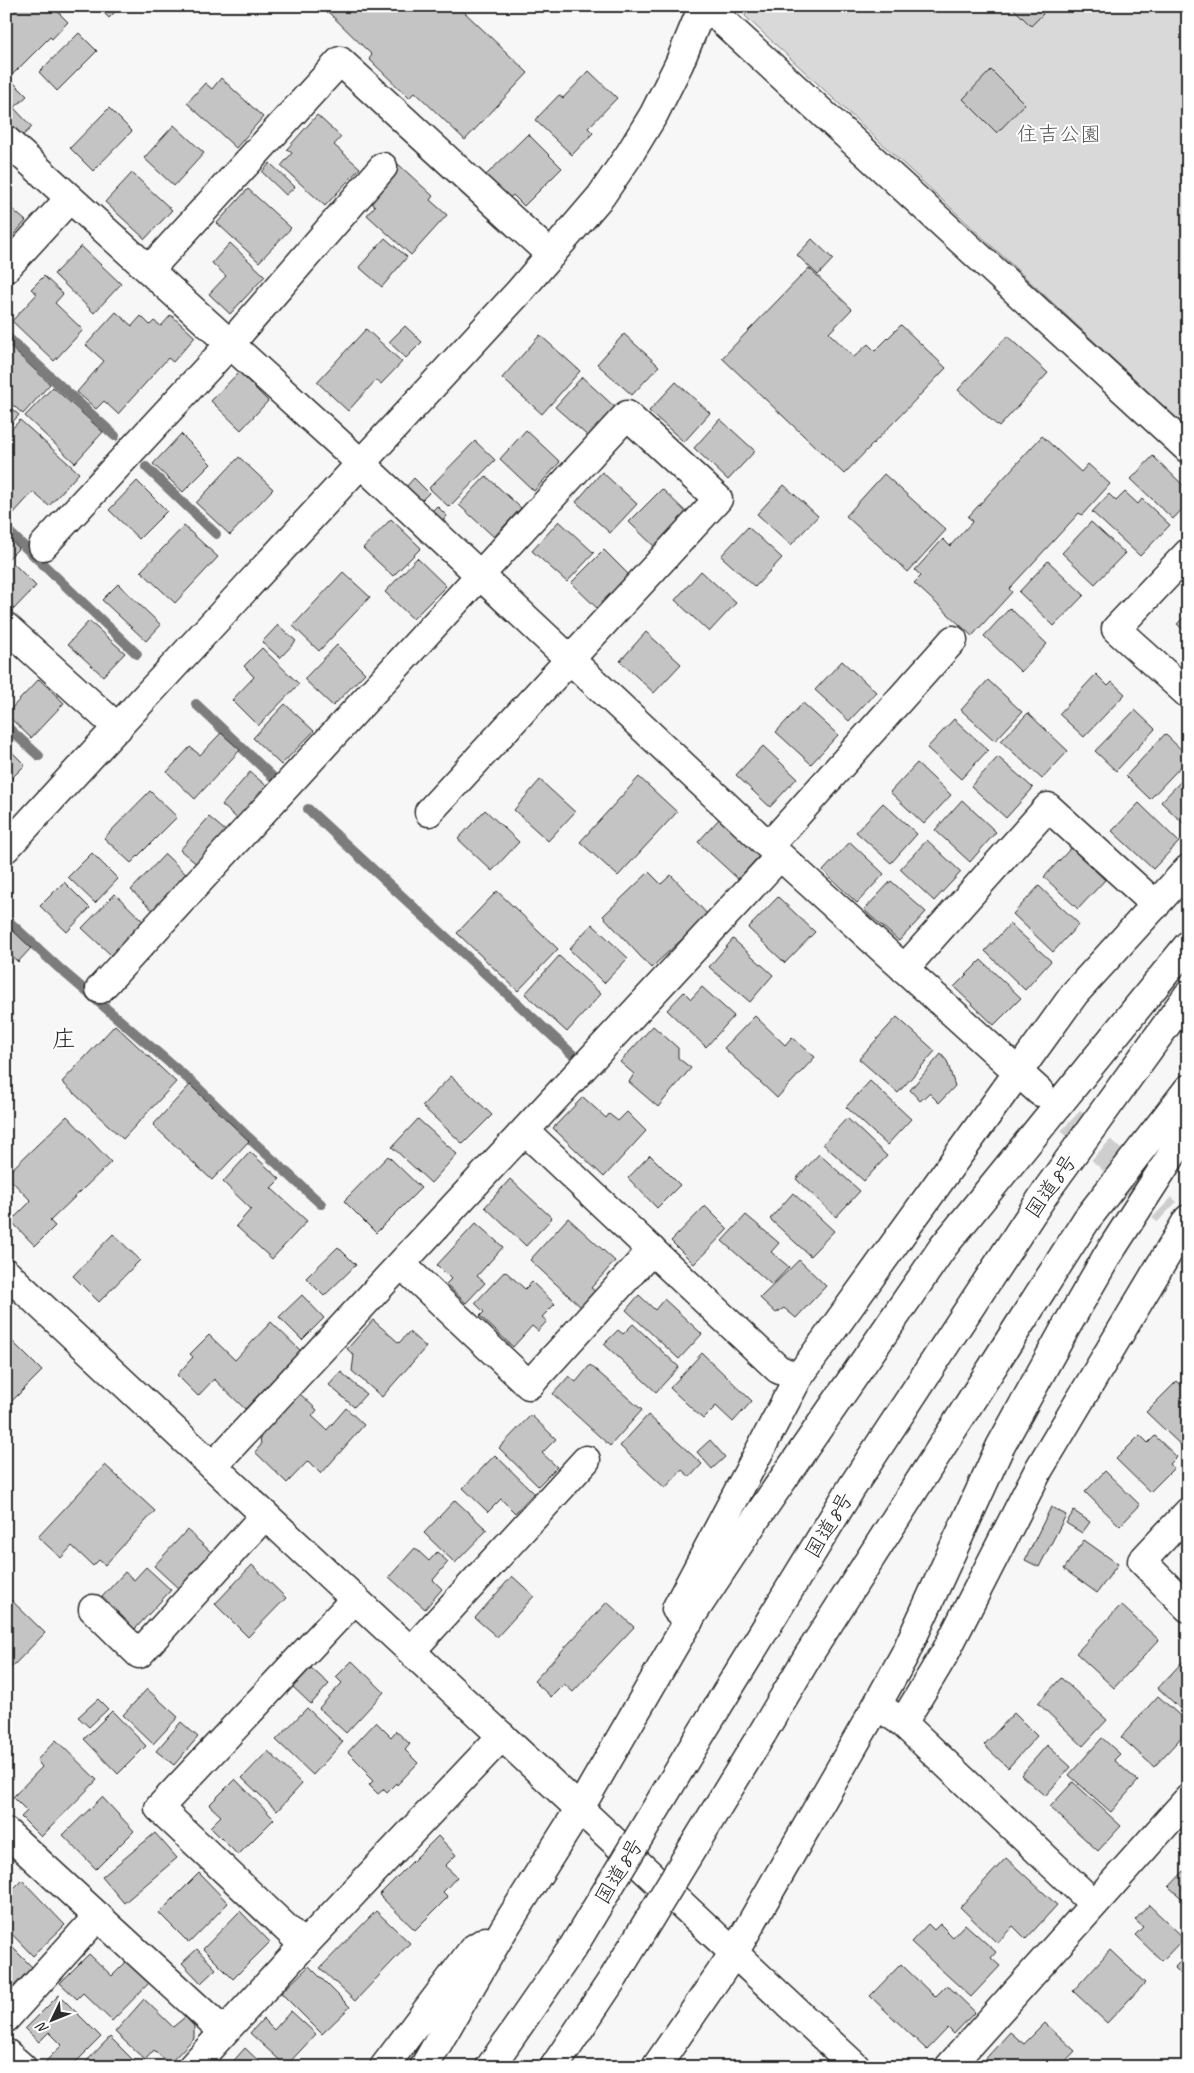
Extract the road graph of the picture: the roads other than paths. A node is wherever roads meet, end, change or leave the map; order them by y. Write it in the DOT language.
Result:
graph roads {
  1 [pos="704,6"];
  2 [pos="6,140"];
  3 [pos="383,166"];
  4 [pos="70,198"];
  5 [pos="551,255"];
  6 [pos="6,268"];
  7 [pos="150,270"];
  8 [pos="230,344"];
  9 [pos="1188,449"];
  10 [pos="362,464"];
  11 [pos="43,546"];
  12 [pos="1188,553"];
  13 [pos="479,574"];
  14 [pos="6,627"];
  15 [pos="953,640"];
  16 [pos="570,659"];
  17 [pos="1188,694"];
  18 [pos="118,728"];
  19 [pos="429,812"];
  20 [pos="6,848"];
  21 [pos="774,851"];
  22 [pos="1188,869"];
  23 [pos="1156,905"];
  24 [pos="1188,945"];
  25 [pos="904,969"];
  26 [pos="100,989"];
  27 [pos="1188,995"];
  28 [pos="1018,1072"];
  29 [pos="1188,1089"];
  30 [pos="1040,1092"];
  31 [pos="1188,1130"];
  32 [pos="525,1131"];
  33 [pos="1181,1222"];
  34 [pos="652,1250"];
  35 [pos="402,1265"];
  36 [pos="9,1281"];
  37 [pos="798,1378"];
  38 [pos="586,1460"];
  39 [pos="213,1466"];
  40 [pos="1188,1512"];
  41 [pos="265,1515"];
  42 [pos="355,1599"];
  43 [pos="1188,1608"];
  44 [pos="93,1609"];
  45 [pos="689,1621"];
  46 [pos="411,1651"];
  47 [pos="877,1705"];
  48 [pos="903,1723"];
  49 [pos="502,1736"];
  50 [pos="1188,1799"];
  51 [pos="580,1808"];
  52 [pos="6,1832"];
  53 [pos="1094,1904"];
  54 [pos="98,1916"];
  55 [pos="504,1929"];
  56 [pos="304,1945"];
  57 [pos="734,1954"];
  58 [pos="6,2018"];
  59 [pos="224,2032"];
  60 [pos="6,2053"];
  61 [pos="22,2067"];
  62 [pos="192,2067"];
  63 [pos="384,2067"];
  64 [pos="424,2067"];
  65 [pos="490,2067"];
  66 [pos="554,2067"];
  67 [pos="656,2067"];
  68 [pos="856,2067"];
  69 [pos="949,2067"];
  1 -- 5 [label="main road"];
  1 -- 9 [label="main road"];
  2 -- 4 [label="main road"];
  3 -- 8 [label="main road"];
  4 -- 6 [label="main road"];
  4 -- 7 [label="main road"];
  5 -- 7 [label="main road"];
  5 -- 10 [label="main road"];
  7 -- 8 [label="main road"];
  8 -- 10 [label="main road"];
  8 -- 11 [label="main road"];
  10 -- 13 [label="main road"];
  10 -- 18 [label="main road"];
  12 -- 17 [label="main road"];
  13 -- 16 [label="main road"];
  13 -- 16 [label="main road"];
  13 -- 26 [label="main road"];
  14 -- 18 [label="main road"];
  15 -- 21 [label="main road"];
  16 -- 19 [label="main road"];
  16 -- 21 [label="main road"];
  18 -- 20 [label="main road"];
  21 -- 25 [label="main road"];
  21 -- 32 [label="main road"];
  22 -- 23 [label="main road"];
  23 -- 25 [label="main road"];
  23 -- 28 [label="main road"];
  24 -- 45 [label="main road"];
  25 -- 28 [label="main road"];
  27 -- 65 [label="main road, 国道8号, bridge"];
  28 -- 30 [label="main road"];
  28 -- 37 [label="main road"];
  29 -- 66 [label="main road, bridge"];
  31 -- 47 [label="main road"];
  32 -- 34 [label="main road"];
  32 -- 35 [label="main road"];
  33 -- 48 [label="main road"];
  34 -- 35 [label="main road"];
  34 -- 37 [label="main road"];
  35 -- 39 [label="main road"];
  36 -- 39 [label="main road"];
  37 -- 45 [label="main road"];
  38 -- 46 [label="main road"];
  39 -- 41 [label="main road"];
  40 -- 43 [label="main road"];
  41 -- 42 [label="main road"];
  41 -- 44 [label="main road"];
  42 -- 46 [label="main road"];
  42 -- 56 [label="main road"];
  45 -- 51 [label="main road"];
  46 -- 49 [label="main road"];
  47 -- 48 [label="main road"];
  47 -- 57 [label="main road"];
  48 -- 53 [label="main road"];
  49 -- 51 [label="main road"];
  49 -- 56 [label="main road"];
  50 -- 53 [label="main road"];
  51 -- 55 [label="main road"];
  51 -- 57 [label="main road"];
  52 -- 54 [label="main road"];
  53 -- 69 [label="main road"];
  54 -- 58 [label="main road"];
  54 -- 59 [label="main road"];
  55 -- 63 [label="main road"];
  55 -- 64 [label="main road"];
  56 -- 59 [label="main road"];
  57 -- 67 [label="main road"];
  57 -- 68 [label="main road"];
  59 -- 62 [label="main road"];
  60 -- 61 [label="main road"];
}
